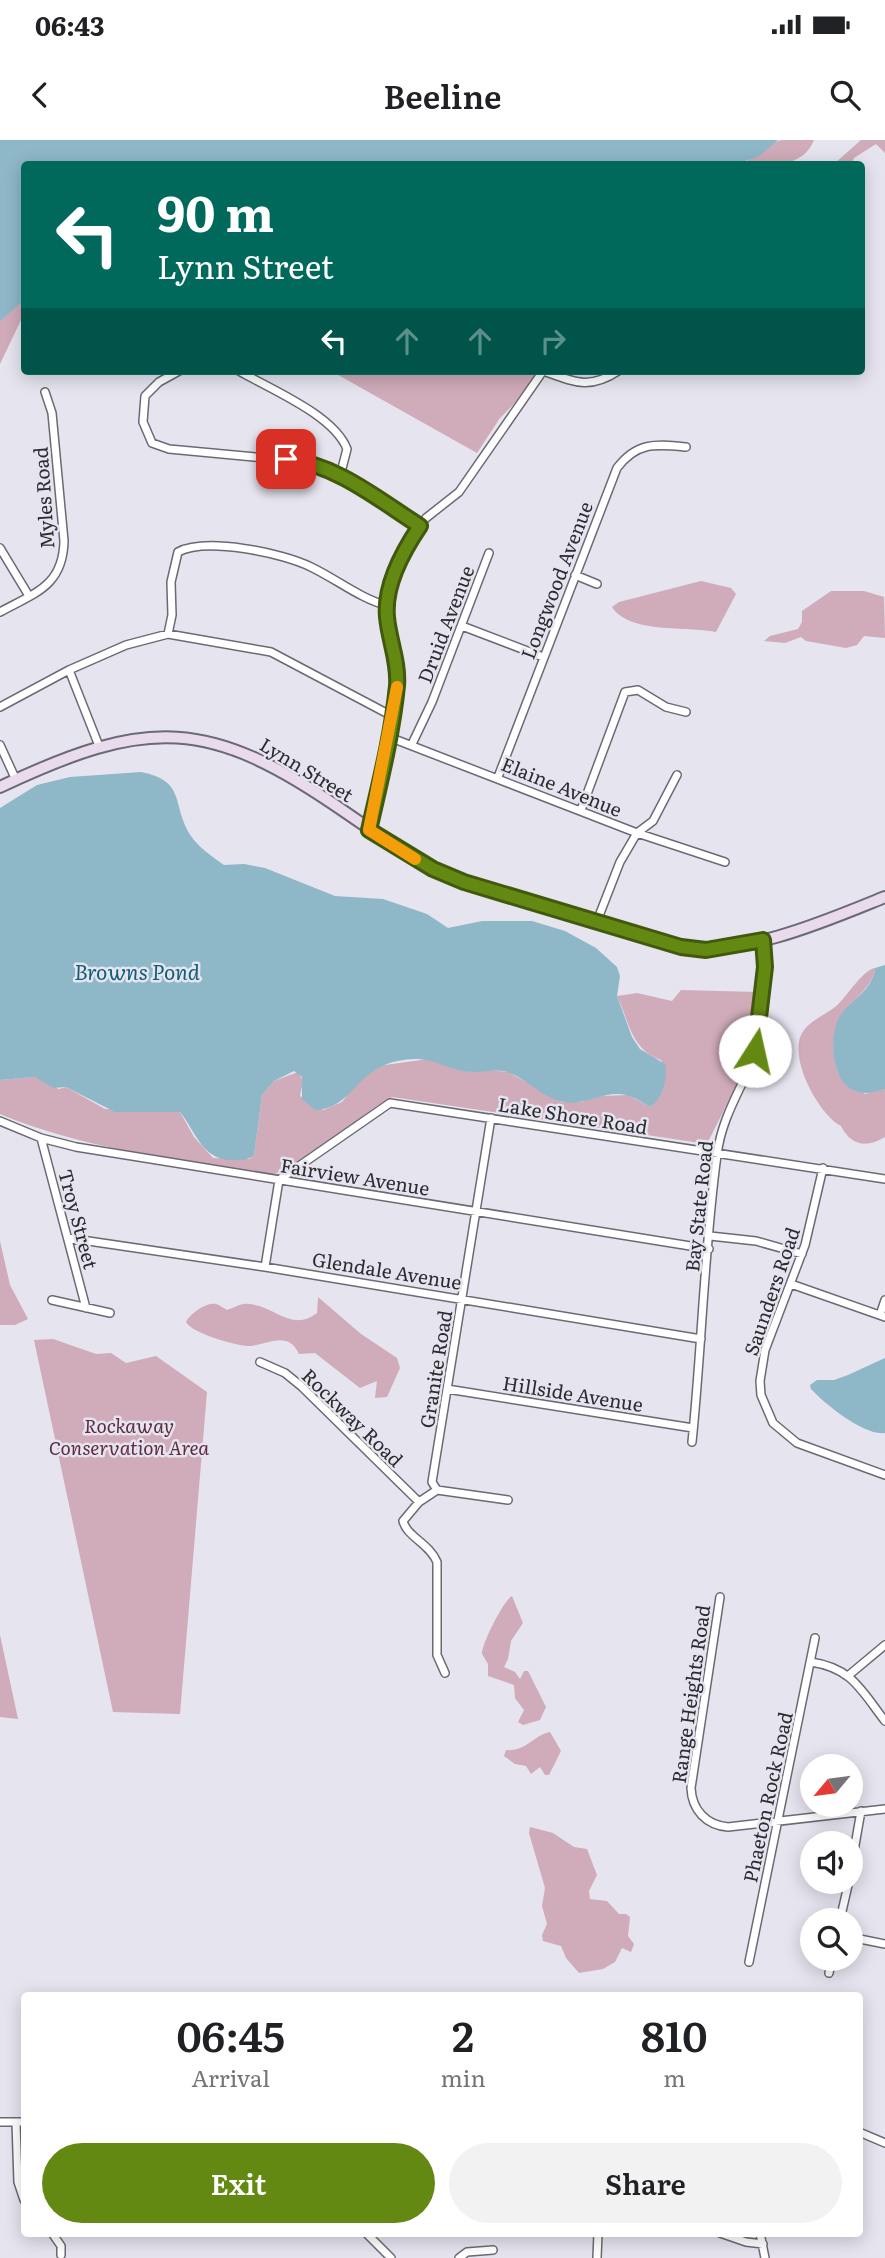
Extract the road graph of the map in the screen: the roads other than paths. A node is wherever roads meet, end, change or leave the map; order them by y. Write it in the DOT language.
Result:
graph roads {
  1 [pos="172,375"];
  2 [pos="246,375"];
  3 [pos="540,375"];
  4 [pos="559,375"];
  5 [pos="611,375"];
  6 [pos="45,392"];
  7 [pos="686,447"];
  8 [pos="340,476"];
  9 [pos="420,526"];
  10 [pos="0,548"];
  11 [pos="489,553"];
  12 [pos="575,575"];
  13 [pos="597,584"];
  14 [pos="29,596"];
  15 [pos="388,606"];
  16 [pos="0,612"];
  17 [pos="462,626"];
  18 [pos="169,634"];
  19 [pos="543,657"];
  20 [pos="69,670"];
  21 [pos="0,707"];
  22 [pos="686,712"];
  23 [pos="392,716"];
  24 [pos="389,737"];
  25 [pos="412,744"];
  26 [pos="0,745"];
  27 [pos="99,746"];
  28 [pos="677,775"];
  29 [pos="498,777"];
  30 [pos="16,780"];
  31 [pos="0,788"];
  32 [pos="581,810"];
  33 [pos="369,830"];
  34 [pos="637,833"];
  35 [pos="725,862"];
  36 [pos="885,897"];
  37 [pos="597,921"];
  38 [pos="763,940"];
  39 [pos="491,1118"];
  40 [pos="0,1121"];
  41 [pos="41,1138"];
  42 [pos="717,1154"];
  43 [pos="823,1168"];
  44 [pos="885,1179"];
  45 [pos="279,1180"];
  46 [pos="476,1211"];
  47 [pos="710,1236"];
  48 [pos="68,1238"];
  49 [pos="709,1249"];
  50 [pos="802,1254"];
  51 [pos="265,1267"];
  52 [pos="791,1284"];
  53 [pos="462,1298"];
  54 [pos="52,1300"];
  55 [pos="885,1300"];
  56 [pos="86,1308"];
  57 [pos="110,1314"];
  58 [pos="882,1316"];
  59 [pos="701,1339"];
  60 [pos="260,1362"];
  61 [pos="447,1389"];
  62 [pos="693,1428"];
  63 [pos="692,1442"];
  64 [pos="885,1475"];
  65 [pos="437,1490"];
  66 [pos="508,1500"];
  67 [pos="419,1502"];
  68 [pos="720,1597"];
  69 [pos="815,1638"];
  70 [pos="885,1645"];
  71 [pos="811,1662"];
  72 [pos="445,1673"];
  73 [pos="849,1675"];
  74 [pos="885,1721"];
  75 [pos="885,1809"];
  76 [pos="863,1811"];
  77 [pos="811,1817"];
  78 [pos="777,1821"];
  79 [pos="863,1940"];
  80 [pos="885,1944"];
  81 [pos="749,1962"];
  82 [pos="0,2122"];
  83 [pos="20,2122"];
  84 [pos="863,2134"];
  85 [pos="885,2143"];
  86 [pos="21,2191"];
  87 [pos="55,2237"];
  88 [pos="370,2237"];
  89 [pos="598,2237"];
  90 [pos="732,2237"];
  91 [pos="762,2237"];
  92 [pos="763,2244"];
  93 [pos="493,2250"];
  94 [pos="61,2255"];
  95 [pos="391,2258"];
  96 [pos="459,2258"];
  97 [pos="597,2258"];
  98 [pos="765,2258"];
  1 -- 8 [label="street"];
  2 -- 8 [label="street"];
  3 -- 9 [label="street"];
  4 -- 5 [label="street"];
  6 -- 14 [label="street, Myles Road"];
  7 -- 12 [label="street, Longwood Avenue"];
  8 -- 9 [label="street"];
  9 -- 15 [label="street"];
  10 -- 14 [label="street"];
  11 -- 17 [label="street, Druid Avenue"];
  12 -- 13 [label="street"];
  12 -- 19 [label="street, Longwood Avenue"];
  14 -- 16 [label="street, Myles Road"];
  15 -- 18 [label="street"];
  15 -- 23 [label="street"];
  17 -- 19 [label="street"];
  17 -- 25 [label="street, Druid Avenue"];
  18 -- 20 [label="street"];
  18 -- 23 [label="street"];
  19 -- 29 [label="street, Longwood Avenue"];
  20 -- 21 [label="street"];
  20 -- 27 [label="street"];
  22 -- 32 [label="street"];
  23 -- 24 [label="street"];
  24 -- 25 [label="street, Elaine Avenue"];
  24 -- 33 [label="street"];
  25 -- 29 [label="street, Elaine Avenue"];
  26 -- 30 [label="street"];
  27 -- 30 [label="main road, Lynn Street"];
  27 -- 33 [label="main road, Lynn Street"];
  28 -- 34 [label="street"];
  29 -- 32 [label="street, Elaine Avenue"];
  30 -- 31 [label="main road, Lynn Street"];
  32 -- 34 [label="street, Elaine Avenue"];
  33 -- 37 [label="main road, Lynn Street"];
  34 -- 35 [label="street, Elaine Avenue"];
  34 -- 37 [label="street"];
  36 -- 38 [label="main road, Lynn Street"];
  37 -- 38 [label="main road, Lynn Street"];
  38 -- 42 [label="street, Bay State Road"];
  39 -- 42 [label="street, Lake Shore Road"];
  39 -- 45 [label="street, Lake Shore Road"];
  39 -- 46 [label="street, Granite Road"];
  40 -- 41 [label="street, Fairview Avenue"];
  41 -- 45 [label="street, Fairview Avenue"];
  41 -- 48 [label="street, Troy Street"];
  42 -- 43 [label="street, Lake Shore Road"];
  42 -- 47 [label="street, Bay State Road"];
  43 -- 44 [label="street, Lake Shore Road"];
  43 -- 50 [label="street, Saunders Road"];
  45 -- 46 [label="street, Fairview Avenue"];
  45 -- 51 [label="street"];
  46 -- 49 [label="street, Fairview Avenue"];
  46 -- 53 [label="street, Granite Road"];
  47 -- 49 [label="street, Bay State Road"];
  47 -- 50 [label="street"];
  48 -- 51 [label="street, Glendale Avenue"];
  48 -- 56 [label="street, Troy Street"];
  49 -- 59 [label="street, Bay State Road"];
  50 -- 52 [label="street, Saunders Road"];
  51 -- 53 [label="street, Glendale Avenue"];
  52 -- 58 [label="street"];
  52 -- 64 [label="street, Saunders Road"];
  53 -- 59 [label="street, Glendale Avenue"];
  53 -- 61 [label="street, Granite Road"];
  54 -- 56 [label="street"];
  55 -- 58 [label="street"];
  56 -- 57 [label="street"];
  59 -- 62 [label="street, Bay State Road"];
  60 -- 67 [label="street, Rockway Road"];
  61 -- 62 [label="street, Hillside Avenue"];
  61 -- 65 [label="street, Granite Road"];
  62 -- 63 [label="street, Bay State Road"];
  65 -- 66 [label="street"];
  65 -- 67 [label="street"];
  67 -- 72 [label="street"];
  68 -- 78 [label="street, Range Heights Road"];
  69 -- 71 [label="street, Phaeton Rock Road"];
  70 -- 73 [label="street"];
  71 -- 73 [label="street"];
  71 -- 78 [label="street, Phaeton Rock Road"];
  73 -- 74 [label="street"];
  75 -- 76 [label="street, Range Heights Road"];
  77 -- 78 [label="street, Range Heights Road"];
  78 -- 81 [label="street, Phaeton Rock Road"];
  79 -- 80 [label="street"];
  82 -- 83 [label="street"];
  83 -- 86 [label="street"];
  84 -- 85 [label="street"];
  87 -- 94 [label="street"];
  88 -- 95 [label="street"];
  89 -- 97 [label="street"];
  90 -- 92 [label="street"];
  91 -- 92 [label="street"];
  92 -- 98 [label="street"];
  93 -- 96 [label="street"];
}
